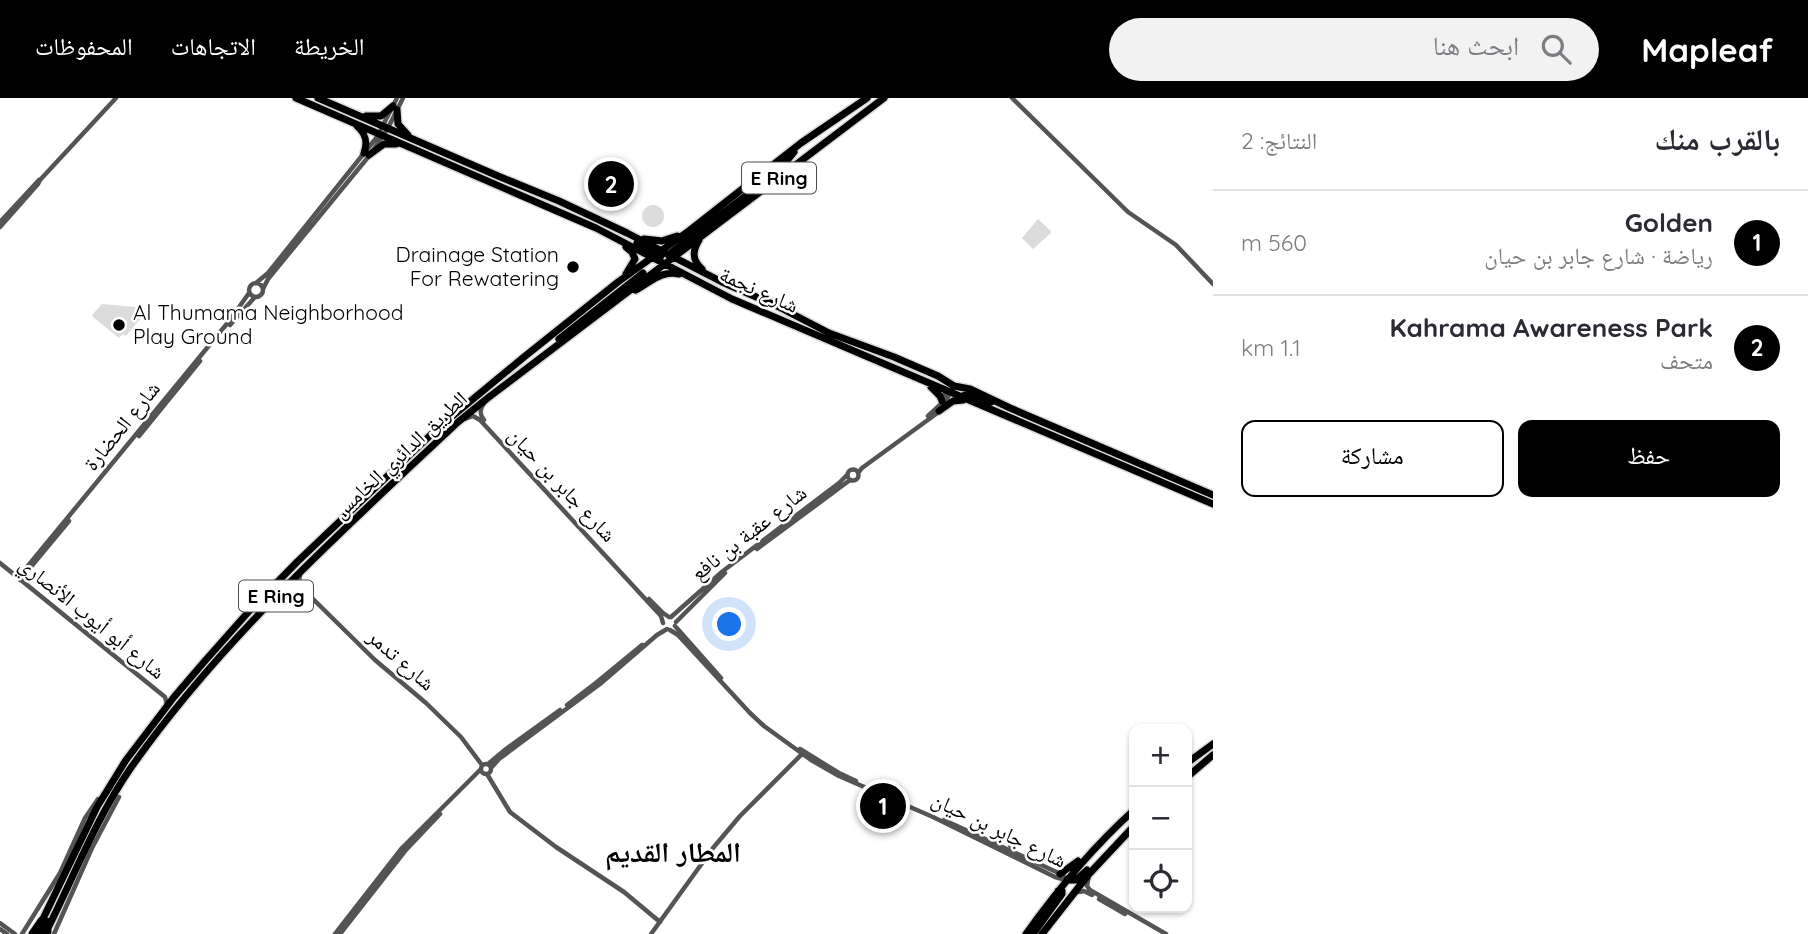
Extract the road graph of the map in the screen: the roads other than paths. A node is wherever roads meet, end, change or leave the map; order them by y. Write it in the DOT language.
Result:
graph roads {
  1 [pos="116,98"];
  2 [pos="296,98"];
  3 [pos="305,98"];
  4 [pos="318,98"];
  5 [pos="403,98"];
  6 [pos="867,98"];
  7 [pos="884,98"];
  8 [pos="1012,98"];
  9 [pos="396,105"];
  10 [pos="357,114"];
  11 [pos="354,124"];
  12 [pos="383,131"];
  13 [pos="414,140"];
  14 [pos="801,143"];
  15 [pos="401,144"];
  16 [pos="367,154"];
  17 [pos="498,176"];
  18 [pos="40,180"];
  19 [pos="491,183"];
  20 [pos="0,225"];
  21 [pos="690,230"];
  22 [pos="635,237"];
  23 [pos="701,237"];
  24 [pos="618,239"];
  25 [pos="663,257"];
  26 [pos="704,272"];
  27 [pos="689,276"];
  28 [pos="618,282"];
  29 [pos="256,283"];
  30 [pos="1213,284"];
  31 [pos="263,289"];
  32 [pos="249,293"];
  33 [pos="623,296"];
  34 [pos="255,297"];
  35 [pos="809,324"];
  36 [pos="828,339"];
  37 [pos="530,366"];
  38 [pos="938,376"];
  39 [pos="922,380"];
  40 [pos="950,390"];
  41 [pos="489,397"];
  42 [pos="965,400"];
  43 [pos="942,401"];
  44 [pos="991,402"];
  45 [pos="939,411"];
  46 [pos="458,422"];
  47 [pos="1055,426"];
  48 [pos="856,471"];
  49 [pos="849,477"];
  50 [pos="1213,495"];
  51 [pos="1213,504"];
  52 [pos="0,563"];
  53 [pos="301,571"];
  54 [pos="19,579"];
  55 [pos="301,587"];
  56 [pos="283,589"];
  57 [pos="669,624"];
  58 [pos="164,697"];
  59 [pos="174,697"];
  60 [pos="167,706"];
  61 [pos="1213,744"];
  62 [pos="789,746"];
  63 [pos="802,752"];
  64 [pos="1213,755"];
  65 [pos="1192,759"];
  66 [pos="811,760"];
  67 [pos="794,761"];
  68 [pos="486,769"];
  69 [pos="1192,773"];
  70 [pos="862,785"];
  71 [pos="104,794"];
  72 [pos="119,797"];
  73 [pos="1129,818"];
  74 [pos="1129,818"];
  75 [pos="83,822"];
  76 [pos="1107,829"];
  77 [pos="1129,830"];
  78 [pos="1104,839"];
  79 [pos="993,842"];
  80 [pos="77,847"];
  81 [pos="1016,853"];
  82 [pos="1090,853"];
  83 [pos="1060,874"];
  84 [pos="1086,874"];
  85 [pos="1067,880"];
  86 [pos="1058,891"];
  87 [pos="1079,892"];
  88 [pos="52,900"];
  89 [pos="1039,907"];
  90 [pos="1039,916"];
  91 [pos="43,921"];
  92 [pos="660,922"];
  93 [pos="0,923"];
  94 [pos="0,929"];
  95 [pos="7,934"];
  96 [pos="15,934"];
  97 [pos="22,934"];
  98 [pos="43,934"];
  99 [pos="337,934"];
  100 [pos="651,934"];
  101 [pos="1026,934"];
  102 [pos="1037,934"];
  103 [pos="1160,934"];
  104 [pos="1166,934"];
  1 -- 18 [label="street"];
  2 -- 11 [label="main road, شارع نجمة"];
  3 -- 12 [label="main road"];
  4 -- 10 [label="main road, شارع نجمة"];
  5 -- 9 [label="street"];
  6 -- 14 [label="main road, الطريق الدائري الخامس / E Ring"];
  7 -- 23 [label="main road, الطريق الدائري الخامس / E Ring"];
  8 -- 30 [label="street"];
  9 -- 10 [label="main road"];
  9 -- 12 [label="street"];
  9 -- 13 [label="main road"];
  10 -- 12 [label="main road, شارع نجمة"];
  11 -- 12 [label="main road, شارع نجمة"];
  11 -- 16 [label="main road"];
  12 -- 13 [label="main road, شارع نجمة"];
  12 -- 15 [label="main road, شارع نجمة"];
  12 -- 16 [label="street"];
  12 -- 17 [label="main road"];
  13 -- 17 [label="main road, شارع نجمة"];
  14 -- 21 [label="main road, الطريق الدائري الخامس / E Ring"];
  14 -- 25 [label="main road"];
  15 -- 16 [label="main road"];
  15 -- 19 [label="main road, شارع نجمة"];
  16 -- 29 [label="street"];
  16 -- 31 [label="street"];
  17 -- 22 [label="main road, شارع نجمة"];
  18 -- 20 [label="street"];
  18 -- 20 [label="street"];
  19 -- 24 [label="main road, شارع نجمة"];
  19 -- 25 [label="main road"];
  21 -- 22 [label="main road"];
  21 -- 25 [label="main road, الطريق الدائري الخامس / E Ring"];
  22 -- 25 [label="main road, شارع نجمة"];
  23 -- 25 [label="main road, الطريق الدائري الخامس / E Ring"];
  23 -- 26 [label="main road"];
  24 -- 25 [label="main road, شارع نجمة"];
  24 -- 28 [label="main road"];
  25 -- 26 [label="main road, شارع نجمة"];
  25 -- 27 [label="main road, شارع نجمة"];
  25 -- 28 [label="main road, الطريق الدائري الخامس / E Ring"];
  25 -- 33 [label="main road, الطريق الدائري الخامس / E Ring"];
  25 -- 35 [label="main road"];
  25 -- 37 [label="main road"];
  26 -- 35 [label="main road, شارع نجمة"];
  27 -- 33 [label="main road"];
  27 -- 36 [label="main road, شارع نجمة"];
  28 -- 59 [label="main road, الطريق الدائري الخامس / E Ring"];
  29 -- 31 [label="street"];
  29 -- 32 [label="street"];
  31 -- 34 [label="street"];
  32 -- 34 [label="street"];
  32 -- 54 [label="street, شارع الحضارة"];
  33 -- 37 [label="main road, الطريق الدائري الخامس / E Ring"];
  34 -- 54 [label="street, شارع الحضارة"];
  35 -- 38 [label="main road, شارع نجمة"];
  36 -- 38 [label="main road"];
  36 -- 39 [label="main road, شارع نجمة"];
  37 -- 41 [label="main road, الطريق الدائري الخامس / E Ring"];
  38 -- 40 [label="main road, شارع نجمة"];
  39 -- 40 [label="main road, شارع نجمة"];
  39 -- 43 [label="main road"];
  40 -- 42 [label="main road, شارع نجمة"];
  40 -- 43 [label="street"];
  40 -- 44 [label="main road"];
  40 -- 45 [label="street"];
  40 -- 47 [label="main road, شارع نجمة"];
  41 -- 46 [label="main road, الطريق الدائري الخامس / E Ring"];
  41 -- 57 [label="street, شارع جابر بن حيان"];
  42 -- 44 [label="main road"];
  42 -- 45 [label="main road"];
  42 -- 51 [label="main road, شارع نجمة"];
  43 -- 48 [label="street"];
  44 -- 47 [label="main road"];
  45 -- 48 [label="street"];
  46 -- 53 [label="main road, الطريق الدائري الخامس / E Ring"];
  46 -- 57 [label="street, شارع جابر بن حيان"];
  47 -- 50 [label="main road, شارع نجمة"];
  48 -- 49 [label="street"];
  48 -- 49 [label="street"];
  49 -- 57 [label="street, شارع عقبة بن نافع"];
  52 -- 54 [label="street, شارع أبو أيوب الأنصاري"];
  53 -- 55 [label="street"];
  53 -- 56 [label="main road, الطريق الدائري الخامس / E Ring"];
  54 -- 58 [label="street, شارع أبو أيوب الأنصاري"];
  55 -- 56 [label="street"];
  55 -- 68 [label="street, شارع تدمر"];
  56 -- 98 [label="main road, الطريق الدائري الخامس / E Ring"];
  57 -- 62 [label="street, شارع جابر بن حيان"];
  57 -- 63 [label="street, شارع جابر بن حيان"];
  57 -- 68 [label="street, شارع عقبة بن نافع"];
  58 -- 59 [label="street, شارع أبو أيوب الأنصاري"];
  58 -- 60 [label="street, شارع أبو أيوب الأنصاري"];
  59 -- 60 [label="main road, الطريق الدائري الخامس / E Ring"];
  60 -- 71 [label="main road, الطريق الدائري الخامس / E Ring"];
  61 -- 65 [label="main road"];
  62 -- 63 [label="street, شارع جابر بن حيان"];
  62 -- 67 [label="street"];
  63 -- 66 [label="street, شارع جابر بن حيان"];
  63 -- 67 [label="street"];
  63 -- 70 [label="street, شارع جابر بن حيان"];
  64 -- 69 [label="main road"];
  66 -- 67 [label="street"];
  66 -- 70 [label="street, شارع جابر بن حيان"];
  67 -- 92 [label="street"];
  68 -- 92 [label="street, شارع تدمر"];
  68 -- 99 [label="street, شارع عقبة بن نافع"];
  70 -- 79 [label="street, شارع جابر بن حيان"];
  70 -- 85 [label="street, شارع جابر بن حيان"];
  71 -- 75 [label="street, الطريق الدائري الخامس"];
  71 -- 80 [label="main road, الطريق الدائري الخامس / E Ring"];
  72 -- 98 [label="street"];
  73 -- 78 [label="main road"];
  74 -- 84 [label="main road"];
  75 -- 80 [label="main road"];
  75 -- 97 [label="street, الطريق الدائري الخامس"];
  76 -- 78 [label="main road"];
  77 -- 84 [label="main road"];
  78 -- 82 [label="main road"];
  79 -- 81 [label="street, شارع جابر بن حيان"];
  79 -- 81 [label="street"];
  80 -- 88 [label="main road, الطريق الدائري الخامس / E Ring"];
  81 -- 83 [label="street, شارع جابر بن حيان"];
  82 -- 83 [label="main road"];
  82 -- 85 [label="main road"];
  83 -- 85 [label="street, شارع جابر بن حيان"];
  84 -- 85 [label="main road"];
  84 -- 102 [label="main road"];
  84 -- 104 [label="street"];
  85 -- 86 [label="main road"];
  85 -- 102 [label="main road"];
  86 -- 90 [label="main road"];
  86 -- 102 [label="main road"];
  87 -- 103 [label="street"];
  88 -- 91 [label="main road, الطريق الدائري الخامس / E Ring"];
  88 -- 98 [label="main road"];
  89 -- 90 [label="main road"];
  90 -- 101 [label="main road"];
  91 -- 98 [label="highway"];
  92 -- 100 [label="street"];
  93 -- 96 [label="street"];
  94 -- 95 [label="street"];
}
